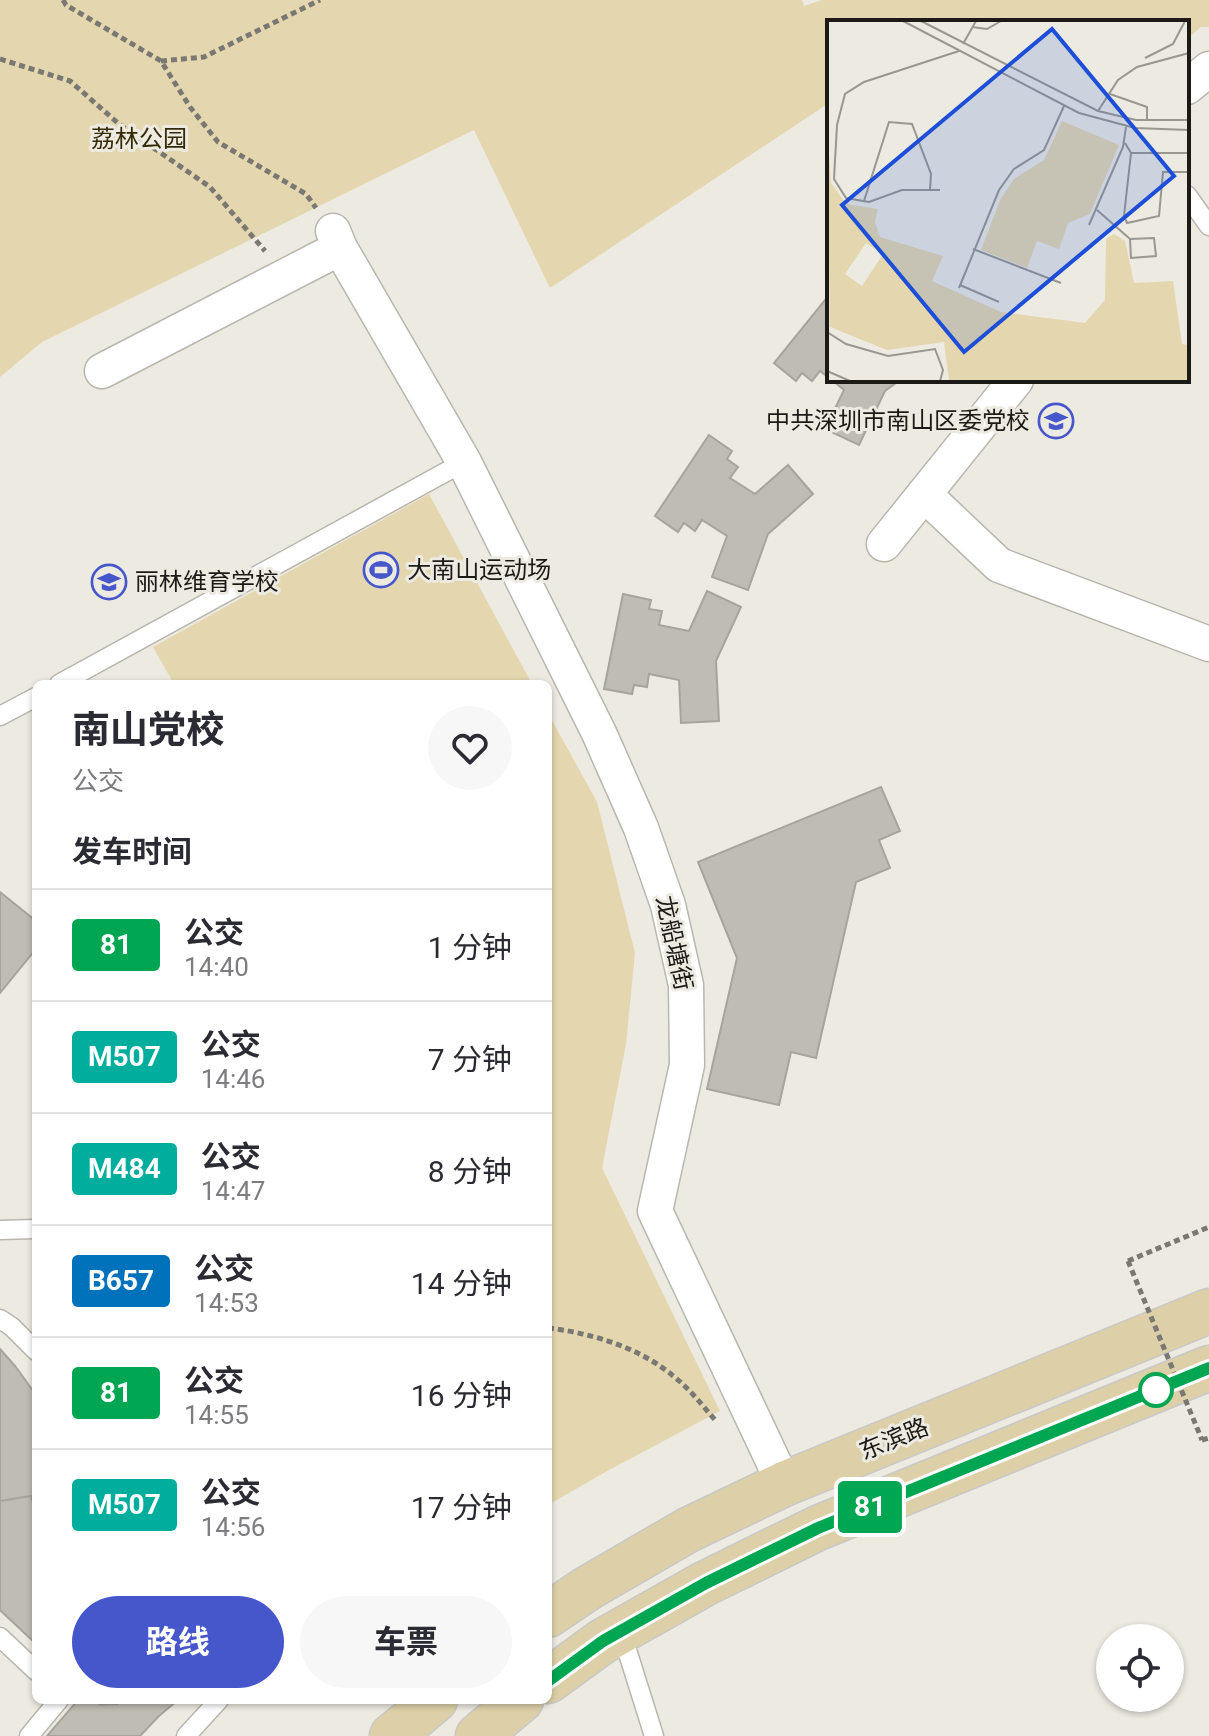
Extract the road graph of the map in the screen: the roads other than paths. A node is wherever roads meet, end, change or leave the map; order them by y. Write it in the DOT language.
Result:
graph roads {
  1 [pos="1209,69"];
  2 [pos="1189,85"];
  3 [pos="1189,198"];
  4 [pos="1209,226"];
  5 [pos="102,371"];
  6 [pos="1014,382"];
  7 [pos="464,462"];
  8 [pos="924,494"];
  9 [pos="884,544"];
  10 [pos="1209,644"];
  11 [pos="66,680"];
  12 [pos="32,699"];
  13 [pos="0,716"];
  14 [pos="32,1229"];
  15 [pos="0,1230"];
  16 [pos="1209,1311"];
  17 [pos="0,1319"];
  18 [pos="32,1347"];
  19 [pos="1209,1368"];
  20 [pos="784,1484"];
  21 [pos="552,1612"];
  22 [pos="621,1631"];
  23 [pos="0,1637"];
  24 [pos="32,1667"];
  25 [pos="552,1678"];
  26 [pos="56,1704"];
  27 [pos="215,1704"];
  28 [pos="429,1704"];
  29 [pos="516,1704"];
  30 [pos="29,1736"];
  31 [pos="186,1736"];
  32 [pos="392,1736"];
  33 [pos="478,1736"];
  34 [pos="654,1736"];
  1 -- 2 [label="street"];
  3 -- 4 [label="lane"];
  5 -- 7 [label="street, 龙船塘街"];
  6 -- 8 [label="street"];
  7 -- 11 [label="lane"];
  7 -- 20 [label="street, 龙船塘街"];
  8 -- 9 [label="street"];
  8 -- 10 [label="street"];
  12 -- 13 [label="lane"];
  14 -- 15 [label="lane"];
  16 -- 20 [label="main road, 东滨路"];
  17 -- 18 [label="lane"];
  19 -- 22 [label="main road"];
  20 -- 21 [label="main road, 东滨路"];
  22 -- 25 [label="main road"];
  22 -- 34 [label="lane"];
  23 -- 24 [label="lane"];
  26 -- 30 [label="lane"];
  27 -- 31 [label="lane"];
  28 -- 32 [label="main road"];
  29 -- 33 [label="main road"];
}
